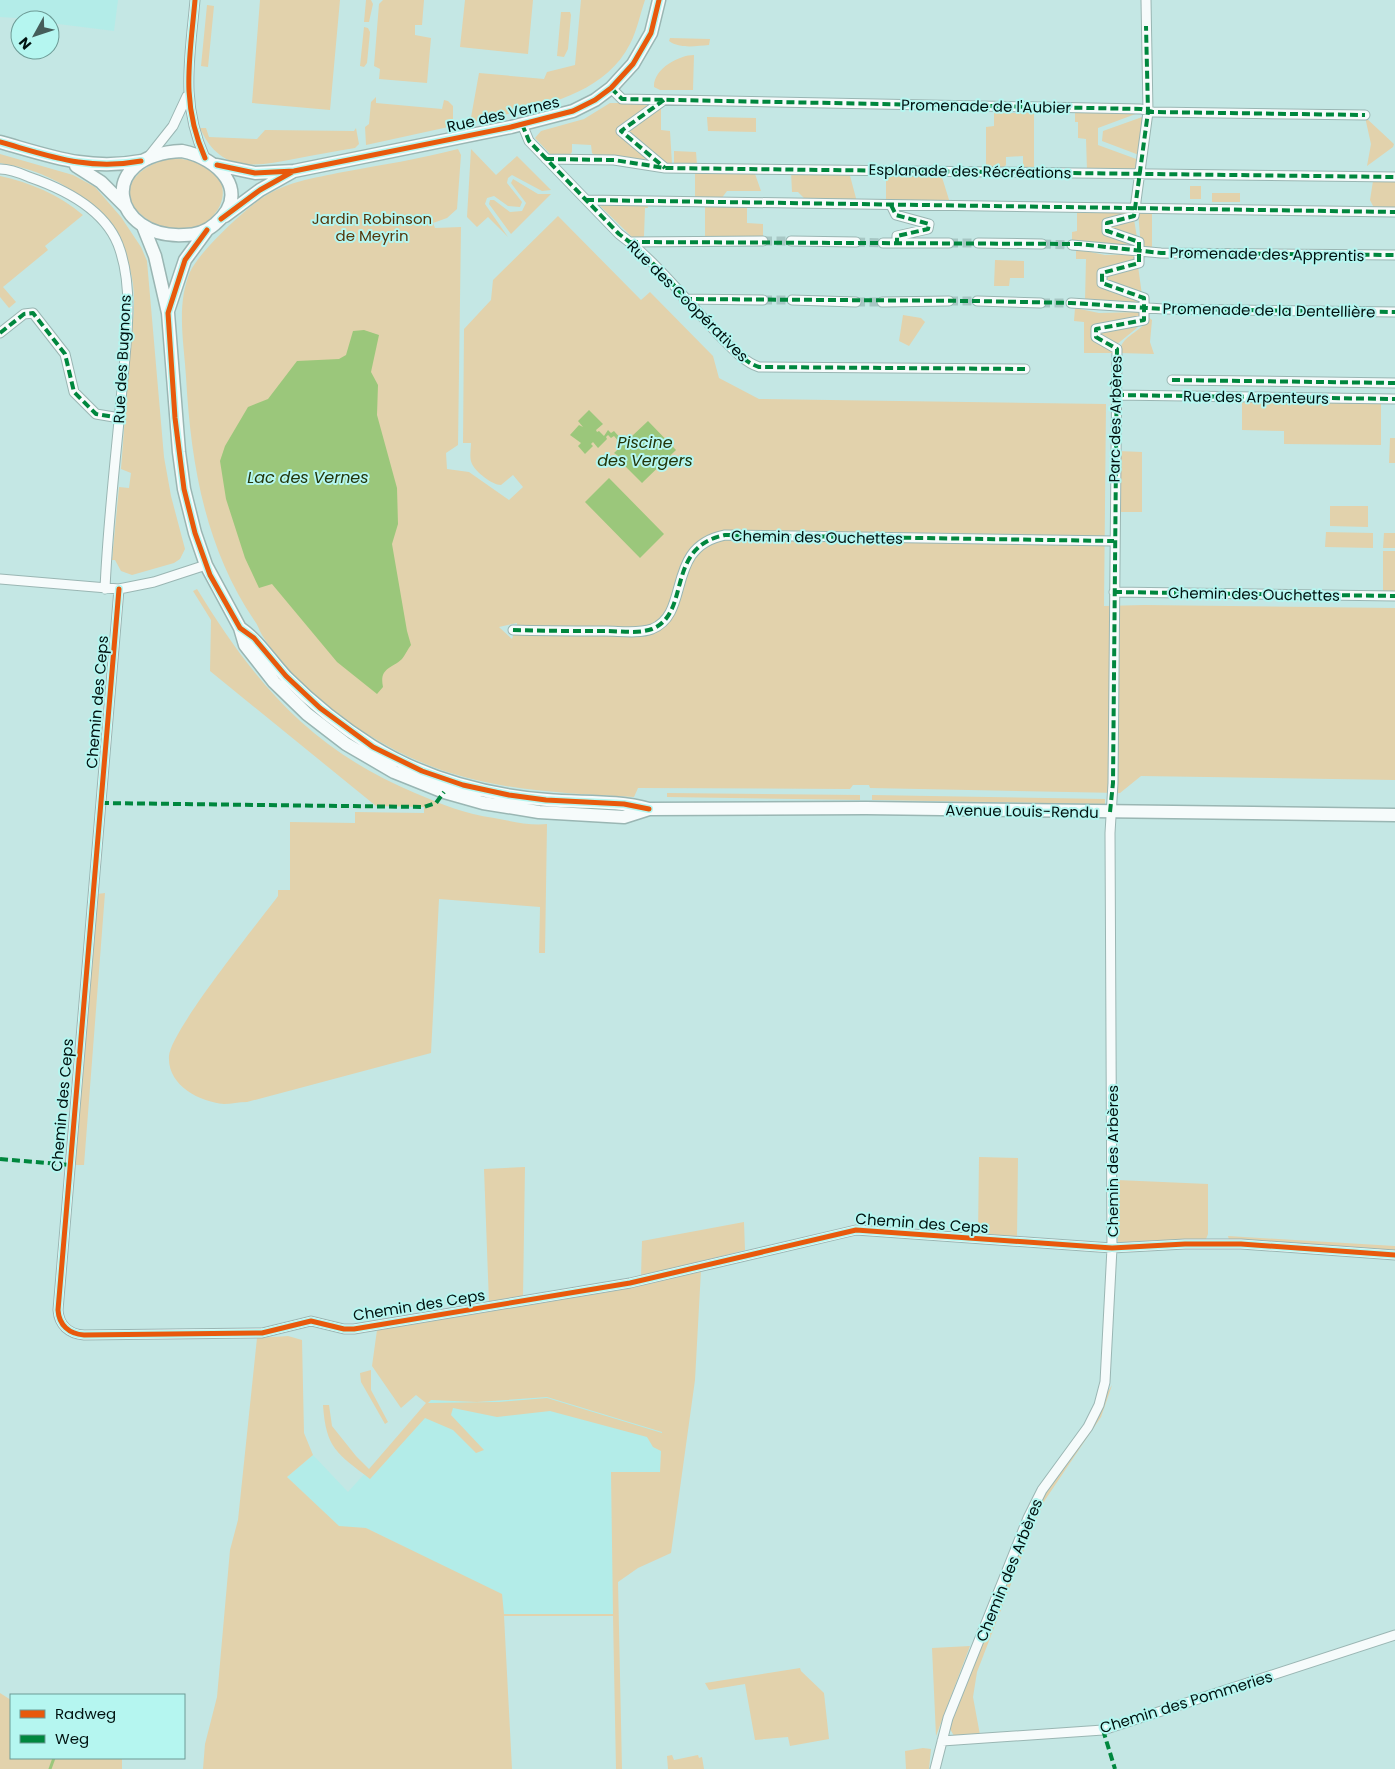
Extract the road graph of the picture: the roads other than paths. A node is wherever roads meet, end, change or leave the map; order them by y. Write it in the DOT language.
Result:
graph roads {
  1 [pos="196,0"];
  2 [pos="659,0"];
  3 [pos="1146,0"];
  4 [pos="612,88"];
  5 [pos="188,94"];
  6 [pos="664,100"];
  7 [pos="1148,112"];
  8 [pos="1365,115"];
  9 [pos="522,124"];
  10 [pos="0,142"];
  11 [pos="145,158"];
  12 [pos="205,158"];
  13 [pos="546,159"];
  14 [pos="70,162"];
  15 [pos="217,166"];
  16 [pos="665,168"];
  17 [pos="0,169"];
  18 [pos="294,170"];
  19 [pos="1140,173"];
  20 [pos="1395,177"];
  21 [pos="586,200"];
  22 [pos="891,205"];
  23 [pos="1136,208"];
  24 [pos="127,209"];
  25 [pos="1395,212"];
  26 [pos="221,219"];
  27 [pos="143,226"];
  28 [pos="207,230"];
  29 [pos="792,241"];
  30 [pos="630,242"];
  31 [pos="763,242"];
  32 [pos="856,242"];
  33 [pos="883,242"];
  34 [pos="897,243"];
  35 [pos="949,243"];
  36 [pos="978,243"];
  37 [pos="1042,244"];
  38 [pos="1072,245"];
  39 [pos="1139,250"];
  40 [pos="1395,256"];
  41 [pos="684,299"];
  42 [pos="763,300"];
  43 [pos="792,300"];
  44 [pos="949,301"];
  45 [pos="977,301"];
  46 [pos="856,302"];
  47 [pos="882,302"];
  48 [pos="1041,302"];
  49 [pos="1071,303"];
  50 [pos="1144,307"];
  51 [pos="1395,312"];
  52 [pos="168,313"];
  53 [pos="0,333"];
  54 [pos="1025,369"];
  55 [pos="1172,380"];
  56 [pos="1395,383"];
  57 [pos="1116,395"];
  58 [pos="1395,399"];
  59 [pos="120,418"];
  60 [pos="1114,541"];
  61 [pos="206,565"];
  62 [pos="0,580"];
  63 [pos="105,588"];
  64 [pos="119,588"];
  65 [pos="1114,592"];
  66 [pos="1395,596"];
  67 [pos="513,630"];
  68 [pos="1110,812"];
  69 [pos="1395,816"];
  70 [pos="1112,1248"];
  71 [pos="1395,1256"];
  72 [pos="1395,1635"];
  73 [pos="942,1741"];
  74 [pos="935,1769"];
  1 -- 5 [label="street"];
  2 -- 4 [label="main road, Rue des Vernes"];
  3 -- 7 [label="street"];
  4 -- 6 [label="street, Promenade de l'Aubier"];
  4 -- 9 [label="main road, Rue des Vernes"];
  5 -- 11 [label="street"];
  5 -- 12 [label="street"];
  6 -- 7 [label="street, Promenade de l'Aubier"];
  6 -- 16 [label="street"];
  7 -- 8 [label="street, Promenade de l'Aubier"];
  7 -- 19 [label="street"];
  9 -- 13 [label="street, Rue des Coopératives"];
  9 -- 18 [label="main road, Rue des Vernes"];
  10 -- 14 [label="main road"];
  11 -- 12 [label="main road"];
  11 -- 14 [label="main road"];
  11 -- 24 [label="main road"];
  12 -- 15 [label="main road"];
  13 -- 16 [label="street, Esplanade des Récréations"];
  13 -- 21 [label="street, Rue des Coopératives"];
  14 -- 24 [label="main road"];
  15 -- 18 [label="main road, Rue des Vernes"];
  15 -- 26 [label="main road"];
  16 -- 19 [label="street, Esplanade des Récréations"];
  17 -- 59 [label="street, Rue des Bugnons"];
  18 -- 26 [label="main road, Rue des Vernes"];
  19 -- 20 [label="street, Esplanade des Récréations"];
  19 -- 23 [label="street"];
  21 -- 22 [label="street"];
  21 -- 30 [label="street, Rue des Coopératives"];
  22 -- 23 [label="street"];
  22 -- 34 [label="street"];
  23 -- 25 [label="street"];
  23 -- 39 [label="street"];
  24 -- 27 [label="main road"];
  26 -- 28 [label="main road"];
  27 -- 28 [label="main road"];
  27 -- 52 [label="main road, Avenue Louis-Rendu"];
  28 -- 52 [label="main road, Avenue Louis-Rendu"];
  29 -- 32 [label="street"];
  30 -- 31 [label="street"];
  30 -- 41 [label="street, Rue des Coopératives"];
  33 -- 34 [label="street"];
  34 -- 35 [label="street"];
  36 -- 37 [label="street"];
  38 -- 39 [label="street, Promenade des Apprentis"];
  39 -- 40 [label="street, Promenade des Apprentis"];
  39 -- 50 [label="street"];
  41 -- 42 [label="street"];
  41 -- 54 [label="street, Rue des Coopératives"];
  43 -- 46 [label="street"];
  44 -- 47 [label="street"];
  45 -- 48 [label="street"];
  49 -- 50 [label="street, Promenade de la Dentellière"];
  50 -- 51 [label="street, Promenade de la Dentellière"];
  50 -- 57 [label="street, Parc des Arbères"];
  52 -- 61 [label="main road, Avenue Louis-Rendu"];
  53 -- 59 [label="street"];
  55 -- 56 [label="street, Rue des Arpenteurs"];
  57 -- 58 [label="street, Rue des Arpenteurs"];
  57 -- 60 [label="street, Parc des Arbères"];
  59 -- 63 [label="street, Rue des Bugnons"];
  60 -- 65 [label="street, Parc des Arbères"];
  60 -- 67 [label="street, Chemin des Ouchettes"];
  61 -- 64 [label="street"];
  61 -- 68 [label="main road, Avenue Louis-Rendu"];
  62 -- 63 [label="street"];
  63 -- 64 [label="street"];
  64 -- 70 [label="street, Chemin des Ceps"];
  65 -- 66 [label="street, Chemin des Ouchettes"];
  65 -- 68 [label="street, Parc des Arbères"];
  68 -- 69 [label="main road, Avenue Louis-Rendu"];
  68 -- 70 [label="street, Chemin des Arbères"];
  70 -- 71 [label="street, Chemin des Ceps"];
  70 -- 73 [label="street, Chemin des Arbères"];
  72 -- 73 [label="street, Chemin des Pommeries"];
  73 -- 74 [label="street, Chemin des Arbères"];
}
